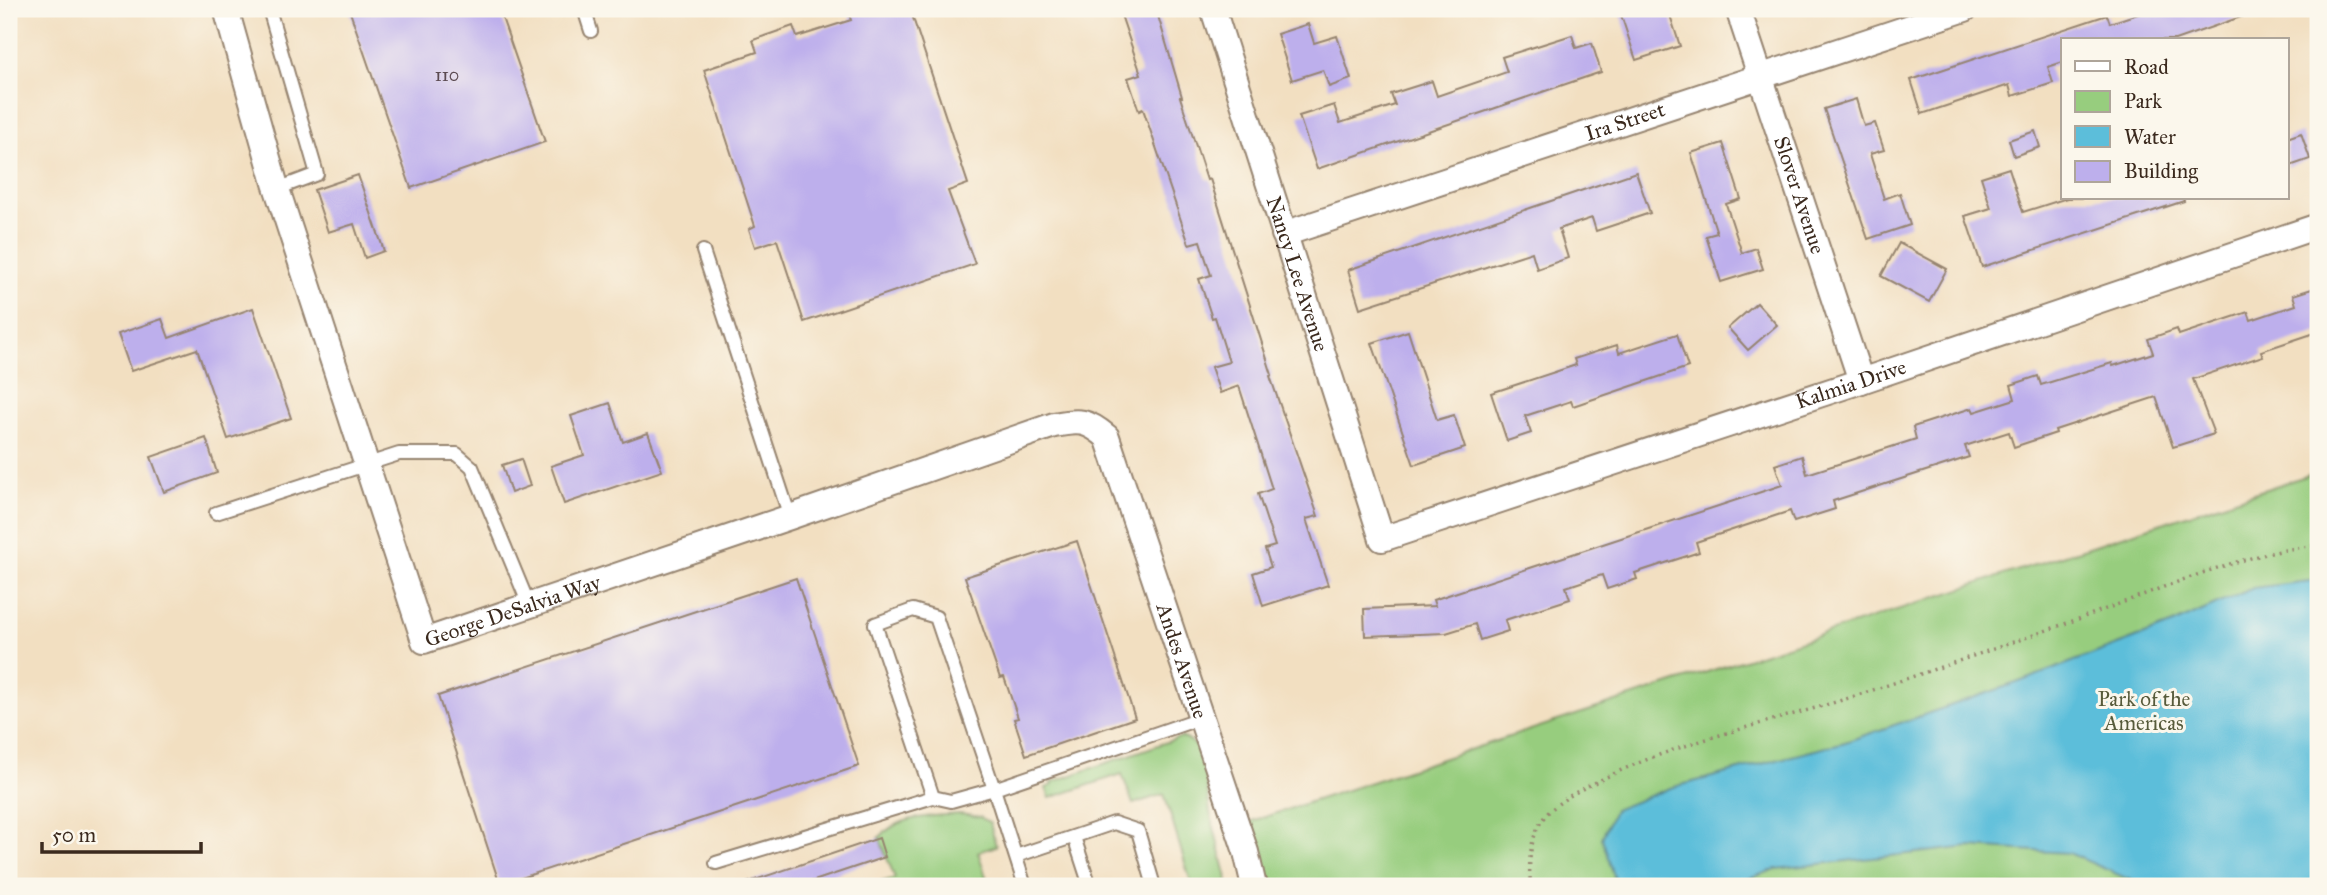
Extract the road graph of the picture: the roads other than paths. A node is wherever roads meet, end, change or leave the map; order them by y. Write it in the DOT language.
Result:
graph roads {
  1 [pos="226,9"];
  2 [pos="270,9"];
  3 [pos="584,9"];
  4 [pos="1213,9"];
  5 [pos="1738,9"];
  6 [pos="1965,9"];
  7 [pos="591,31"];
  8 [pos="1762,77"];
  9 [pos="277,189"];
  10 [pos="2318,226"];
  11 [pos="1284,234"];
  12 [pos="703,251"];
  13 [pos="1861,381"];
  14 [pos="1107,437"];
  15 [pos="367,465"];
  16 [pos="216,513"];
  17 [pos="790,517"];
  18 [pos="1382,539"];
  19 [pos="529,605"];
  20 [pos="1201,718"];
  21 [pos="995,789"];
  22 [pos="933,797"];
  23 [pos="1074,836"];
  24 [pos="1016,856"];
  25 [pos="716,863"];
  26 [pos="1026,886"];
  27 [pos="1090,886"];
  28 [pos="1154,886"];
  29 [pos="1254,886"];
  1 -- 9 [label="street, George DeSalvia Way"];
  2 -- 9 [label="lane"];
  3 -- 7 [label="lane"];
  4 -- 11 [label="street, Nancy Lee Avenue"];
  5 -- 8 [label="street, Slover Avenue"];
  6 -- 8 [label="street, Ira Street"];
  8 -- 11 [label="street, Ira Street"];
  8 -- 13 [label="street, Slover Avenue"];
  9 -- 15 [label="street, George DeSalvia Way"];
  10 -- 13 [label="street, Kalmia Drive"];
  11 -- 18 [label="street, Nancy Lee Avenue"];
  12 -- 17 [label="lane"];
  13 -- 18 [label="street, Kalmia Drive"];
  14 -- 17 [label="street, George DeSalvia Way"];
  14 -- 20 [label="street, Andes Avenue"];
  15 -- 16 [label="lane"];
  15 -- 19 [label="lane"];
  15 -- 19 [label="street, George DeSalvia Way"];
  17 -- 19 [label="street, George DeSalvia Way"];
  20 -- 21 [label="lane"];
  20 -- 29 [label="street, Andes Avenue"];
  21 -- 22 [label="lane"];
  21 -- 22 [label="lane"];
  21 -- 24 [label="lane"];
  22 -- 25 [label="lane"];
  23 -- 24 [label="lane"];
  23 -- 27 [label="lane"];
  23 -- 28 [label="lane"];
  24 -- 26 [label="lane"];
}
